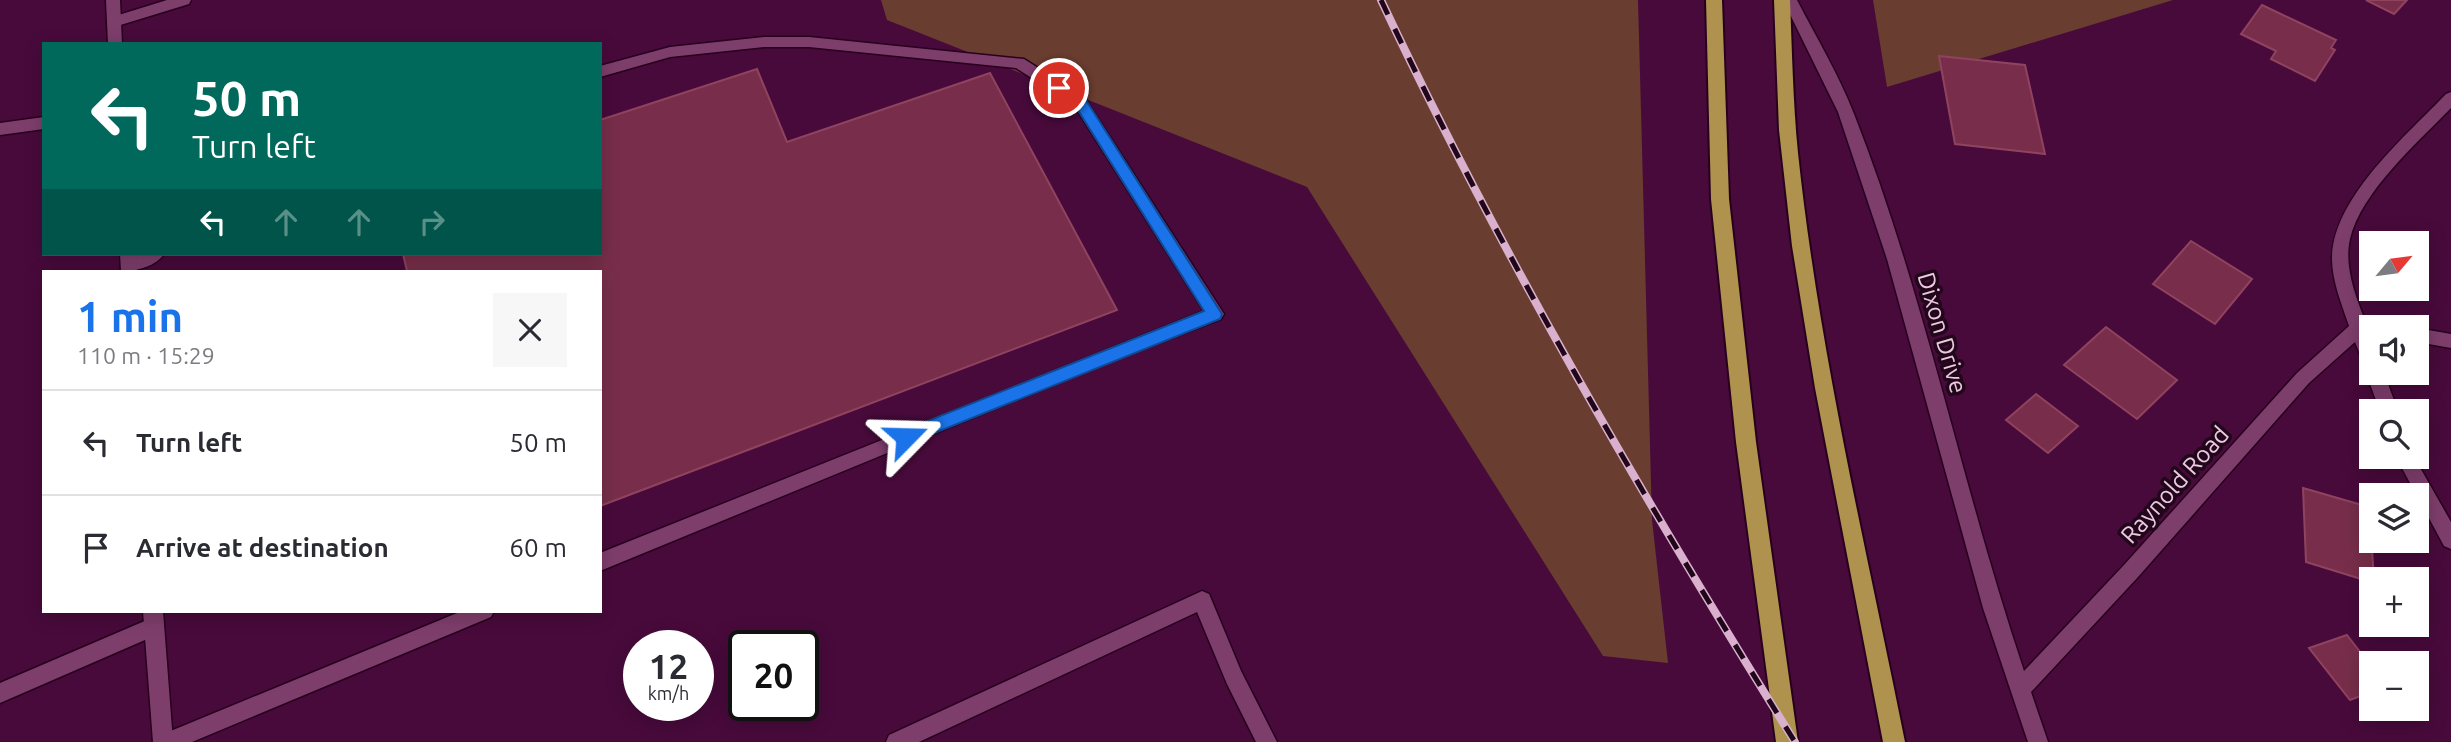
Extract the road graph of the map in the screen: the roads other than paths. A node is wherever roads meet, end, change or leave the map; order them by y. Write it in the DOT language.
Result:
graph roads {
  1 [pos="113,0"];
  2 [pos="184,0"];
  3 [pos="1714,0"];
  4 [pos="1782,0"];
  5 [pos="1790,0"];
  6 [pos="114,22"];
  7 [pos="115,42"];
  8 [pos="602,71"];
  9 [pos="2451,97"];
  10 [pos="42,123"];
  11 [pos="0,129"];
  12 [pos="151,256"];
  13 [pos="129,264"];
  14 [pos="2361,315"];
  15 [pos="2359,334"];
  16 [pos="2429,337"];
  17 [pos="2451,341"];
  18 [pos="2412,469"];
  19 [pos="2451,540"];
  20 [pos="602,561"];
  21 [pos="479,613"];
  22 [pos="153,619"];
  23 [pos="2020,690"];
  24 [pos="0,693"];
  25 [pos="166,742"];
  26 [pos="896,742"];
  27 [pos="1267,742"];
  28 [pos="1787,742"];
  29 [pos="1894,742"];
  30 [pos="2038,742"];
  1 -- 6 [label="street"];
  2 -- 6 [label="street"];
  3 -- 28 [label="highway"];
  4 -- 29 [label="highway"];
  5 -- 23 [label="street, Dixon Drive"];
  6 -- 7 [label="street"];
  8 -- 20 [label="street"];
  9 -- 14 [label="street"];
  10 -- 11 [label="street"];
  12 -- 13 [label="street"];
  15 -- 23 [label="street, Raynold Road"];
  16 -- 17 [label="street"];
  18 -- 19 [label="street"];
  21 -- 25 [label="street"];
  22 -- 24 [label="street"];
  22 -- 25 [label="street"];
  23 -- 30 [label="street, Dixon Drive"];
  26 -- 27 [label="street"];
}
